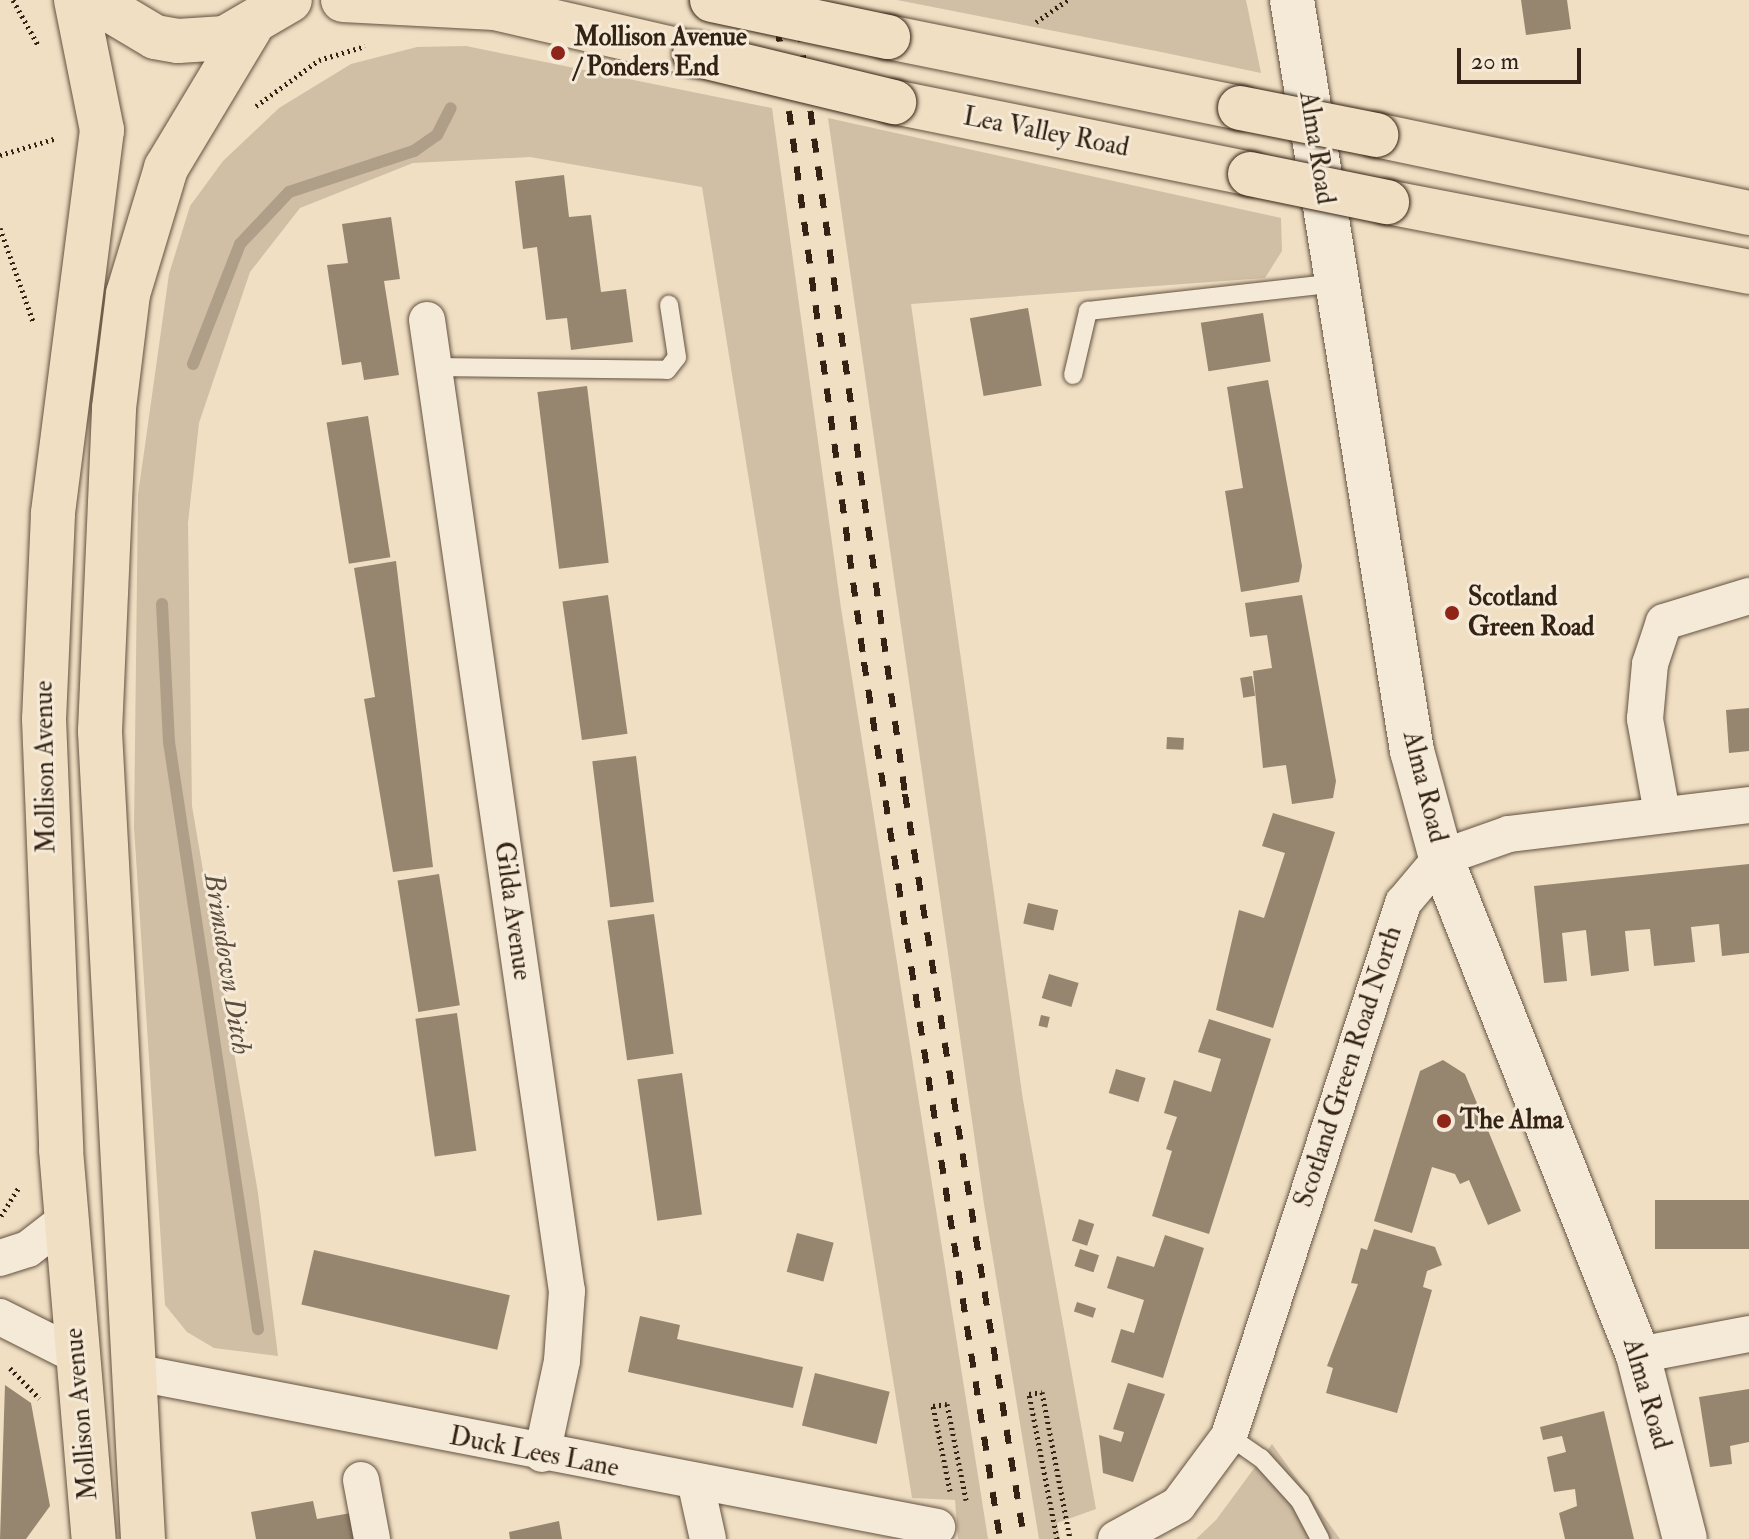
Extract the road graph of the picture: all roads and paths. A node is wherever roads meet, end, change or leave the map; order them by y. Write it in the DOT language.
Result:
graph roads {
  1 [pos="76,0"];
  2 [pos="93,0"];
  3 [pos="290,0"];
  4 [pos="343,0"];
  5 [pos="712,0"];
  6 [pos="1068,0"];
  7 [pos="1292,0"];
  8 [pos="1033,23"];
  9 [pos="250,28"];
  10 [pos="370,44"];
  11 [pos="251,111"];
  12 [pos="61,137"];
  13 [pos="0,155"];
  14 [pos="1749,213"];
  15 [pos="1749,272"];
  16 [pos="1338,283"];
  17 [pos="669,305"];
  18 [pos="427,320"];
  19 [pos="434,367"];
  20 [pos="1073,375"];
  21 [pos="1749,596"];
  22 [pos="1749,805"];
  23 [pos="1662,813"];
  24 [pos="1441,858"];
  25 [pos="68,1218"];
  26 [pos="0,1258"];
  27 [pos="0,1317"];
  28 [pos="1749,1334"];
  29 [pos="76,1355"];
  30 [pos="1638,1355"];
  31 [pos="133,1372"];
  32 [pos="1229,1436"];
  33 [pos="542,1454"];
  34 [pos="361,1480"];
  35 [pos="696,1485"];
  36 [pos="968,1509"];
  37 [pos="945,1518"];
  38 [pos="94,1539"];
  39 [pos="143,1539"];
  40 [pos="372,1539"];
  41 [pos="708,1539"];
  42 [pos="1057,1539"];
  43 [pos="1070,1539"];
  44 [pos="1116,1539"];
  45 [pos="1320,1539"];
  46 [pos="1685,1539"];
  1 -- 25 [label="main road, Mollison Avenue"];
  2 -- 9 [label="main road"];
  3 -- 9 [label="main road"];
  4 -- 15 [label="main road, Lea Valley Road, bridge"];
  5 -- 14 [label="main road, bridge"];
  6 -- 8 [label="path"];
  7 -- 16 [label="street, Alma Road"];
  9 -- 31 [label="main road, Mollison Avenue"];
  10 -- 11 [label="path"];
  12 -- 13 [label="path"];
  16 -- 20 [label="lane"];
  16 -- 24 [label="street, Alma Road"];
  17 -- 19 [label="lane"];
  18 -- 19 [label="street, Gilda Avenue"];
  19 -- 33 [label="street, Gilda Avenue"];
  21 -- 23 [label="street"];
  22 -- 23 [label="street"];
  23 -- 24 [label="street"];
  24 -- 30 [label="street, Alma Road"];
  24 -- 32 [label="street, Scotland Green Road North"];
  25 -- 26 [label="street"];
  25 -- 29 [label="main road, Mollison Avenue"];
  27 -- 29 [label="street"];
  28 -- 30 [label="street"];
  29 -- 38 [label="main road, Mollison Avenue"];
  30 -- 46 [label="street, Alma Road"];
  31 -- 33 [label="street, Duck Lees Lane"];
  31 -- 39 [label="main road, Mollison Avenue"];
  32 -- 44 [label="street, Scotland Green Road North"];
  32 -- 45 [label="lane"];
  33 -- 35 [label="street, Duck Lees Lane"];
  34 -- 40 [label="street"];
  35 -- 37 [label="street, Duck Lees Lane"];
  35 -- 41 [label="street"];
  36 -- 37 [label="path"];
  42 -- 43 [label="path"];
}
